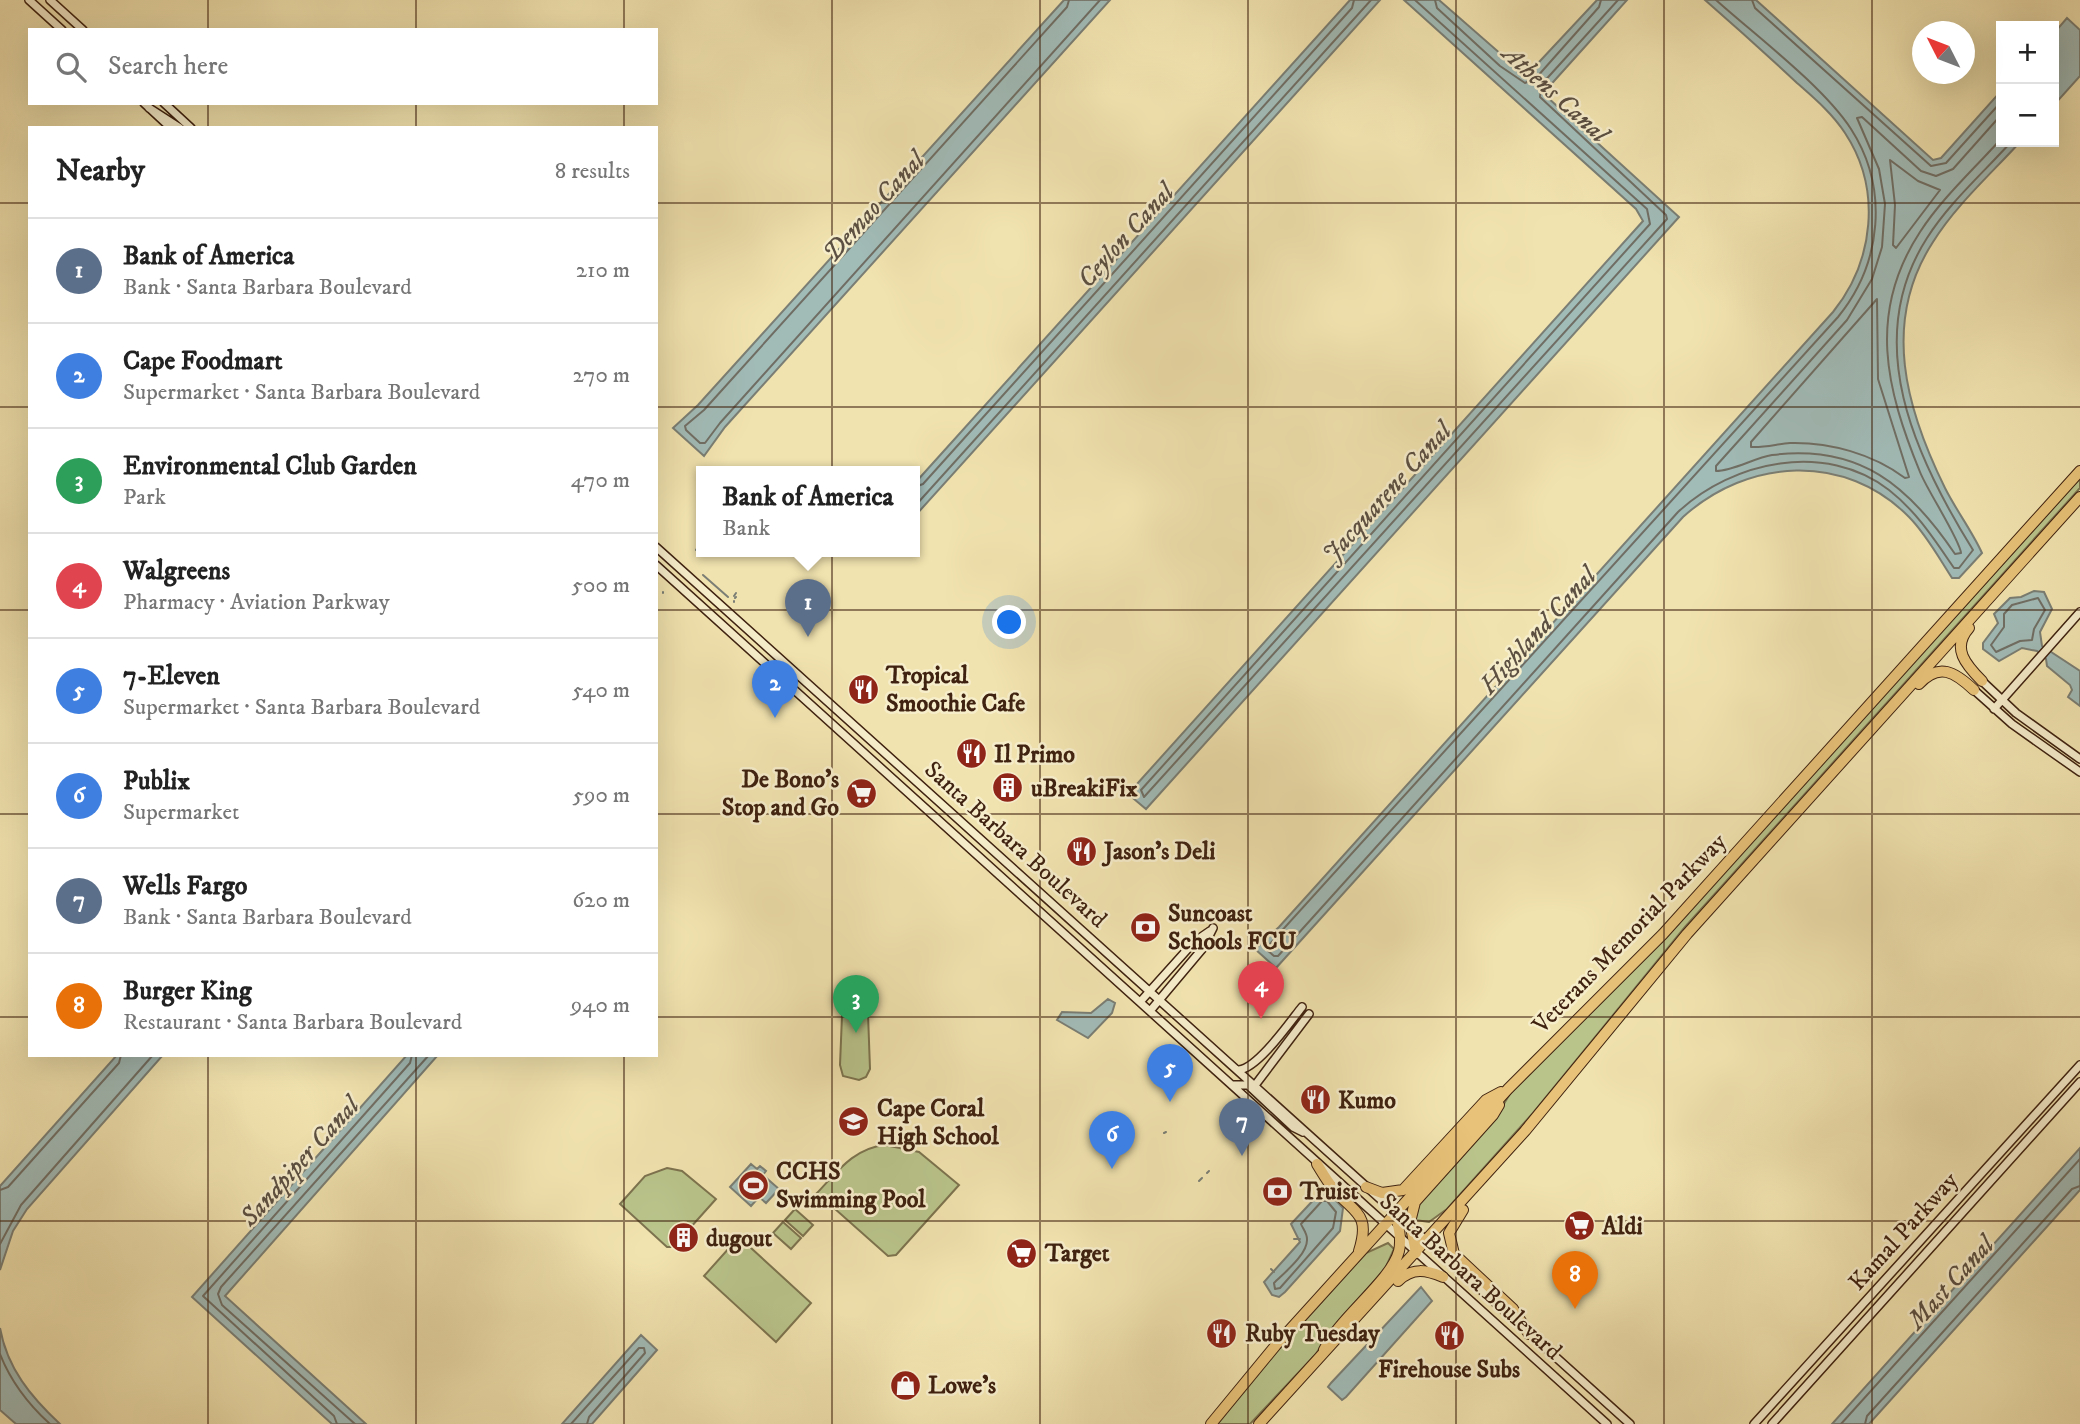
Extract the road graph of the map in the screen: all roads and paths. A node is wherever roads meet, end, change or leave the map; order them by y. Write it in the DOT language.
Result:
graph roads {
  1 [pos="29,0"];
  2 [pos="50,0"];
  3 [pos="60,28"];
  4 [pos="81,28"];
  5 [pos="166,105"];
  6 [pos="146,106"];
  7 [pos="169,126"];
  8 [pos="177,126"];
  9 [pos="189,126"];
  10 [pos="2080,471"];
  11 [pos="2080,499"];
  12 [pos="658,549"];
  13 [pos="658,567"];
  14 [pos="2080,612"];
  15 [pos="1982,681"];
  16 [pos="1975,690"];
  17 [pos="2003,699"];
  18 [pos="1994,709"];
  19 [pos="2080,759"];
  20 [pos="1835,768"];
  21 [pos="2080,772"];
  22 [pos="1150,991"];
  23 [pos="1160,999"];
  24 [pos="1140,1002"];
  25 [pos="1302,1007"];
  26 [pos="1150,1011"];
  27 [pos="1309,1014"];
  28 [pos="2080,1065"];
  29 [pos="1240,1070"];
  30 [pos="2080,1082"];
  31 [pos="1256,1084"];
  32 [pos="1232,1085"];
  33 [pos="1508,1089"];
  34 [pos="1546,1105"];
  35 [pos="1310,1135"];
  36 [pos="1317,1164"];
  37 [pos="1366,1186"];
  38 [pos="1395,1213"];
  39 [pos="1385,1224"];
  40 [pos="1411,1227"];
  41 [pos="1400,1238"];
  42 [pos="1427,1241"];
  43 [pos="1416,1253"];
  44 [pos="1358,1254"];
  45 [pos="1443,1277"];
  46 [pos="1529,1334"];
  47 [pos="1319,1360"];
  48 [pos="1307,1373"];
  49 [pos="1284,1398"];
  50 [pos="1755,1423"];
  51 [pos="1211,1424"];
  52 [pos="1259,1424"];
  53 [pos="1266,1424"];
  54 [pos="1607,1424"];
  55 [pos="1630,1424"];
  56 [pos="1772,1424"];
  1 -- 3 [label="main road"];
  2 -- 4 [label="main road"];
  5 -- 9 [label="main road"];
  6 -- 7 [label="main road"];
  6 -- 8 [label="main road"];
  10 -- 33 [label="highway, Veterans Memorial Parkway"];
  11 -- 15 [label="highway"];
  11 -- 20 [label="highway, Veterans Memorial Parkway"];
  12 -- 22 [label="main road, Santa Barbara Boulevard"];
  13 -- 24 [label="main road, Santa Barbara Boulevard"];
  14 -- 17 [label="main road"];
  15 -- 17 [label="main road"];
  16 -- 18 [label="main road"];
  16 -- 20 [label="highway"];
  17 -- 18 [label="main road"];
  17 -- 19 [label="main road"];
  18 -- 21 [label="main road"];
  20 -- 34 [label="highway, Veterans Memorial Parkway"];
  22 -- 23 [label="main road, Santa Barbara Boulevard"];
  22 -- 23 [label="main road"];
  22 -- 24 [label="main road"];
  23 -- 26 [label="main road"];
  23 -- 29 [label="main road, Santa Barbara Boulevard"];
  24 -- 26 [label="main road, Santa Barbara Boulevard"];
  25 -- 29 [label="main road"];
  26 -- 32 [label="main road, Santa Barbara Boulevard"];
  27 -- 31 [label="main road"];
  28 -- 50 [label="main road, Kamal Parkway"];
  29 -- 31 [label="main road, Santa Barbara Boulevard"];
  30 -- 56 [label="main road, Kamal Parkway"];
  31 -- 35 [label="main road, Santa Barbara Boulevard"];
  32 -- 35 [label="main road"];
  32 -- 36 [label="main road, Santa Barbara Boulevard"];
  33 -- 37 [label="highway"];
  33 -- 38 [label="highway, Veterans Memorial Parkway"];
  33 -- 40 [label="highway"];
  34 -- 42 [label="highway, Veterans Memorial Parkway"];
  34 -- 46 [label="highway"];
  35 -- 37 [label="main road, Santa Barbara Boulevard"];
  36 -- 39 [label="main road, Santa Barbara Boulevard"];
  36 -- 44 [label="highway"];
  37 -- 38 [label="main road, Santa Barbara Boulevard"];
  38 -- 39 [label="highway, Veterans Memorial Parkway"];
  38 -- 40 [label="main road, Santa Barbara Boulevard"];
  38 -- 41 [label="highway"];
  39 -- 41 [label="main road, Santa Barbara Boulevard"];
  39 -- 44 [label="highway, Veterans Memorial Parkway"];
  40 -- 42 [label="main road, Santa Barbara Boulevard"];
  40 -- 43 [label="highway"];
  41 -- 43 [label="main road, Santa Barbara Boulevard"];
  41 -- 47 [label="highway"];
  42 -- 43 [label="highway, Veterans Memorial Parkway"];
  42 -- 46 [label="main road, Santa Barbara Boulevard"];
  43 -- 45 [label="main road, Santa Barbara Boulevard"];
  43 -- 47 [label="highway, Veterans Memorial Parkway"];
  44 -- 51 [label="highway, Veterans Memorial Parkway"];
  45 -- 48 [label="highway"];
  45 -- 54 [label="main road, Santa Barbara Boulevard"];
  46 -- 55 [label="main road, Santa Barbara Boulevard"];
  47 -- 48 [label="highway, Veterans Memorial Parkway"];
  48 -- 49 [label="highway, Veterans Memorial Parkway"];
  49 -- 52 [label="highway, Veterans Memorial Parkway"];
  49 -- 53 [label="highway"];
}
